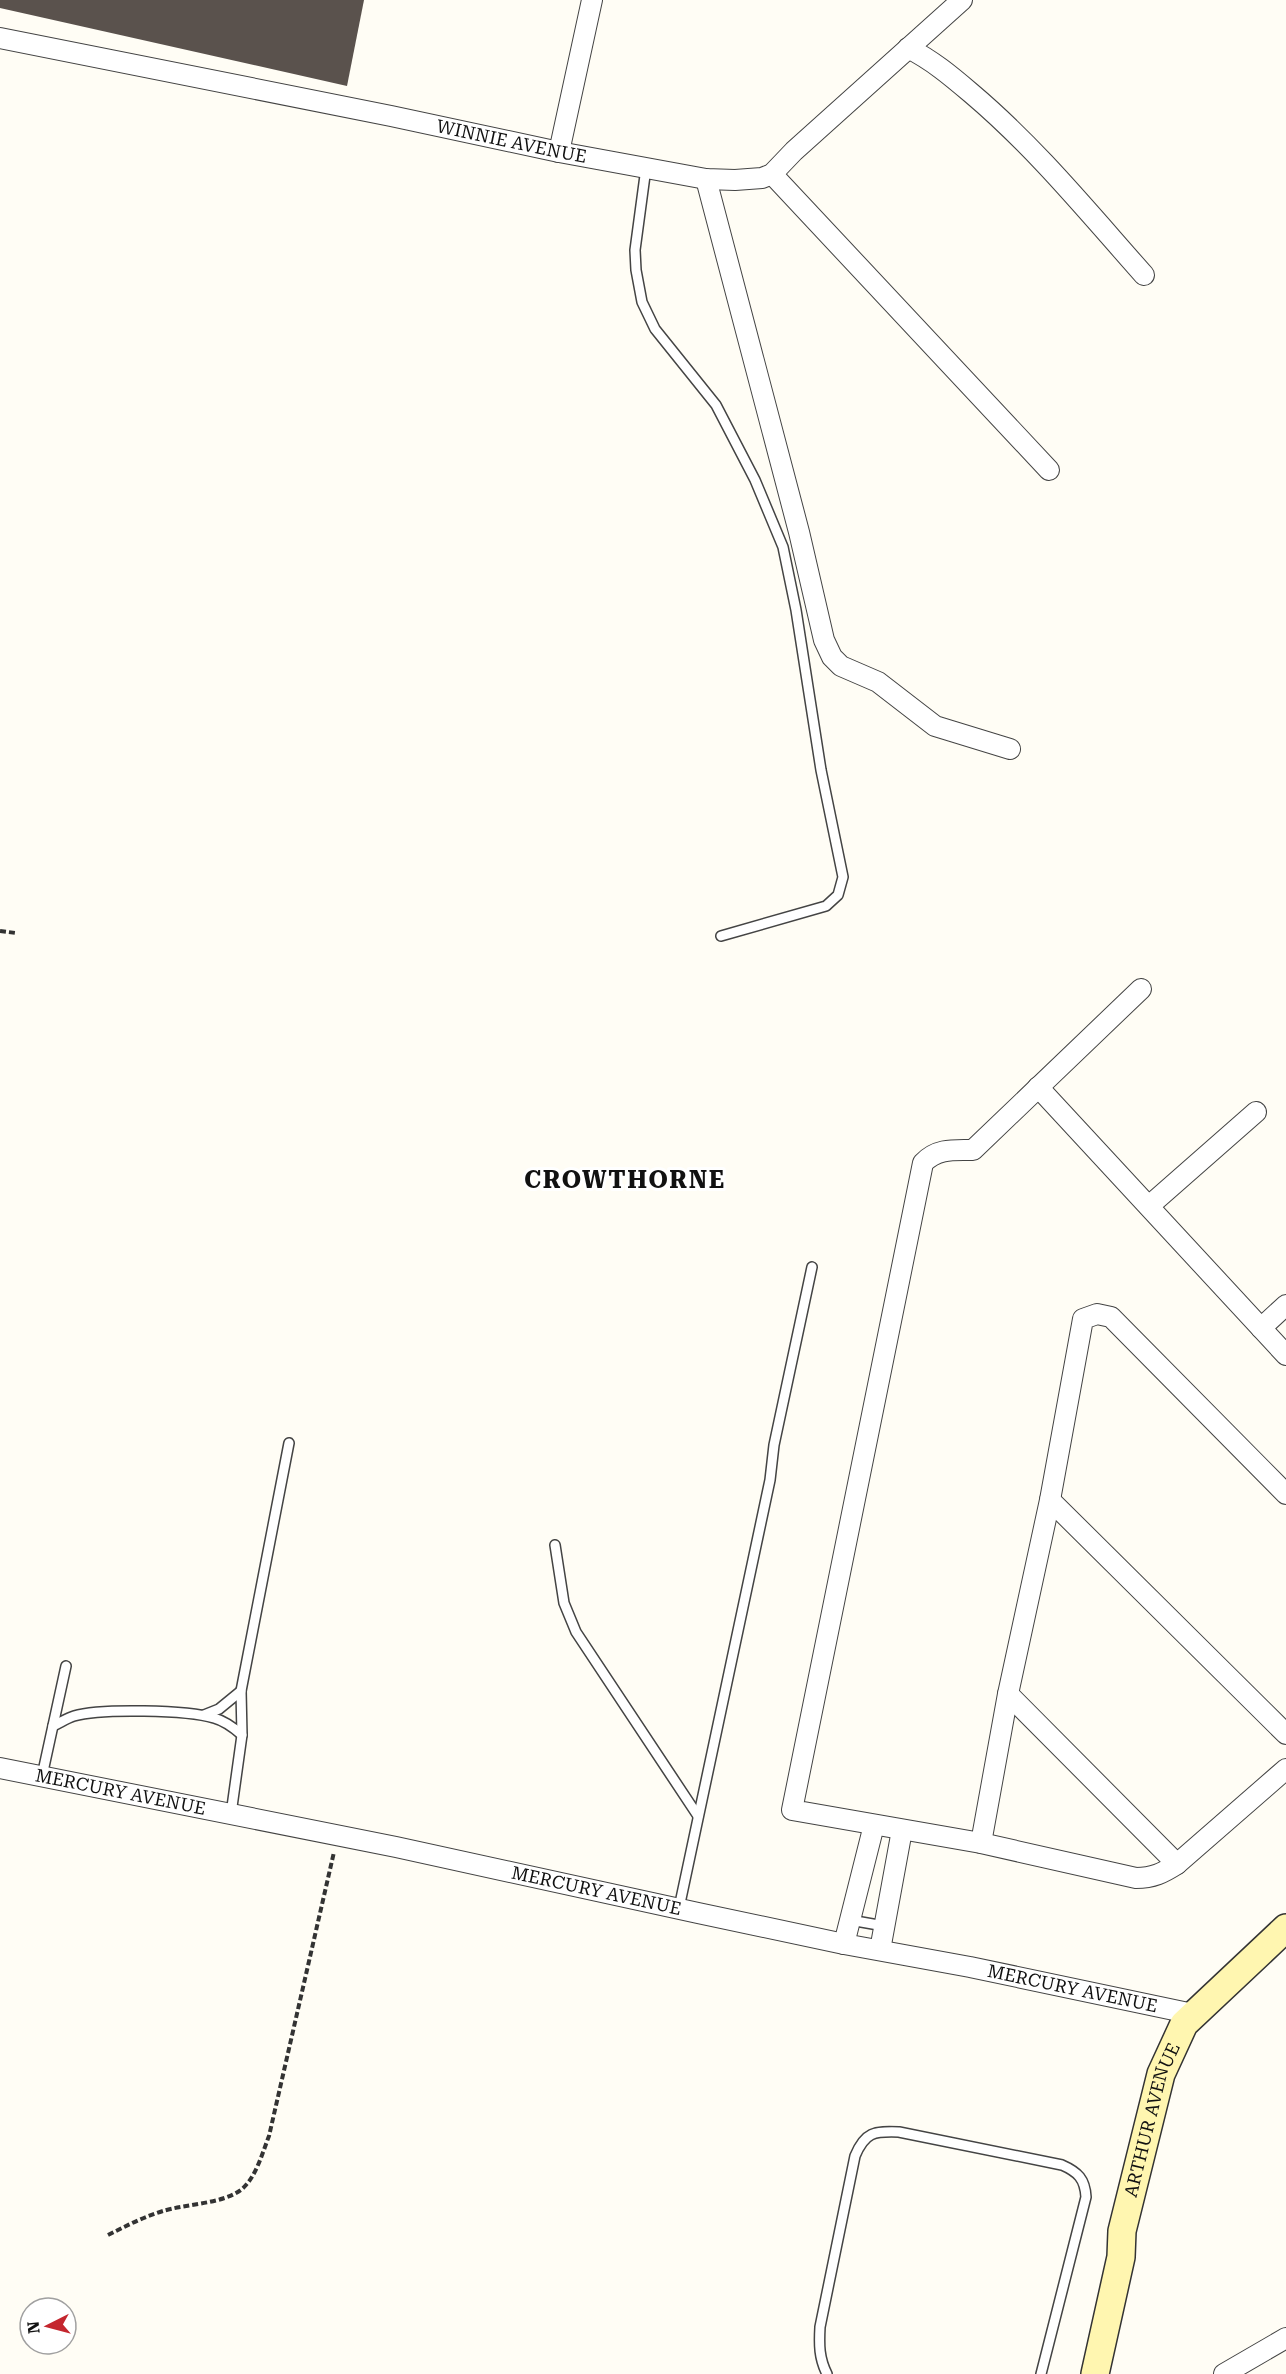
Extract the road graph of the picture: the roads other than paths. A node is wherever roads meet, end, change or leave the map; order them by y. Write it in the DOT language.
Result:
graph roads {
  1 [pos="592,0"];
  2 [pos="962,0"];
  3 [pos="0,38"];
  4 [pos="908,48"];
  5 [pos="560,152"];
  6 [pos="646,168"];
  7 [pos="772,174"];
  8 [pos="706,179"];
  9 [pos="1144,275"];
  10 [pos="1049,471"];
  11 [pos="1010,749"];
  12 [pos="721,936"];
  13 [pos="1142,989"];
  14 [pos="1038,1087"];
  15 [pos="1256,1112"];
  16 [pos="1149,1206"];
  17 [pos="812,1267"];
  18 [pos="1286,1305"];
  19 [pos="1261,1328"];
  20 [pos="1286,1354"];
  21 [pos="290,1443"];
  22 [pos="1286,1494"];
  23 [pos="1050,1500"];
  24 [pos="555,1545"];
  25 [pos="66,1666"];
  26 [pos="241,1691"];
  27 [pos="1008,1694"];
  28 [pos="202,1716"];
  29 [pos="53,1726"];
  30 [pos="1286,1734"];
  31 [pos="242,1735"];
  32 [pos="0,1767"];
  33 [pos="1286,1769"];
  34 [pos="42,1776"];
  35 [pos="231,1814"];
  36 [pos="698,1816"];
  37 [pos="874,1825"];
  38 [pos="902,1830"];
  39 [pos="981,1843"];
  40 [pos="1177,1864"];
  41 [pos="679,1908"];
  42 [pos="850,1920"];
  43 [pos="884,1926"];
  44 [pos="1286,1928"];
  45 [pos="844,1944"];
  46 [pos="880,1950"];
  47 [pos="1193,2014"];
  48 [pos="1122,2231"];
  49 [pos="1286,2338"];
  50 [pos="827,2374"];
  51 [pos="1041,2374"];
  52 [pos="1080,2374"];
  53 [pos="1095,2374"];
  54 [pos="1224,2374"];
  1 -- 5 [label="street"];
  2 -- 4 [label="street"];
  3 -- 5 [label="street, WINNIE AVENUE"];
  4 -- 7 [label="street"];
  4 -- 9 [label="street"];
  5 -- 6 [label="street, WINNIE AVENUE"];
  6 -- 8 [label="street, WINNIE AVENUE"];
  6 -- 12 [label="lane"];
  7 -- 8 [label="street, WINNIE AVENUE"];
  7 -- 10 [label="street"];
  8 -- 11 [label="street"];
  13 -- 14 [label="street"];
  14 -- 16 [label="street"];
  14 -- 37 [label="street"];
  15 -- 16 [label="street"];
  16 -- 19 [label="street"];
  17 -- 36 [label="lane"];
  18 -- 19 [label="street"];
  19 -- 20 [label="street"];
  21 -- 26 [label="lane"];
  22 -- 23 [label="street"];
  23 -- 27 [label="street"];
  23 -- 30 [label="street"];
  24 -- 36 [label="lane"];
  25 -- 29 [label="lane"];
  26 -- 28 [label="lane"];
  26 -- 31 [label="lane"];
  27 -- 39 [label="street"];
  27 -- 40 [label="street"];
  28 -- 29 [label="lane"];
  28 -- 31 [label="lane"];
  29 -- 34 [label="lane"];
  31 -- 35 [label="lane"];
  32 -- 34 [label="street, MERCURY AVENUE"];
  33 -- 40 [label="street"];
  34 -- 35 [label="street, MERCURY AVENUE"];
  35 -- 41 [label="street, MERCURY AVENUE"];
  36 -- 41 [label="lane"];
  37 -- 38 [label="street"];
  37 -- 42 [label="street"];
  38 -- 39 [label="street"];
  38 -- 43 [label="street"];
  39 -- 40 [label="street"];
  41 -- 45 [label="street, MERCURY AVENUE"];
  42 -- 43 [label="lane"];
  42 -- 45 [label="street"];
  43 -- 46 [label="street"];
  44 -- 47 [label="main road, ARTHUR AVENUE"];
  45 -- 46 [label="street, MERCURY AVENUE"];
  46 -- 47 [label="street, MERCURY AVENUE"];
  47 -- 48 [label="main road, ARTHUR AVENUE"];
  48 -- 52 [label="main road, ARTHUR AVENUE"];
  48 -- 53 [label="main road, ARTHUR AVENUE"];
  49 -- 54 [label="street"];
  50 -- 51 [label="lane"];
}
